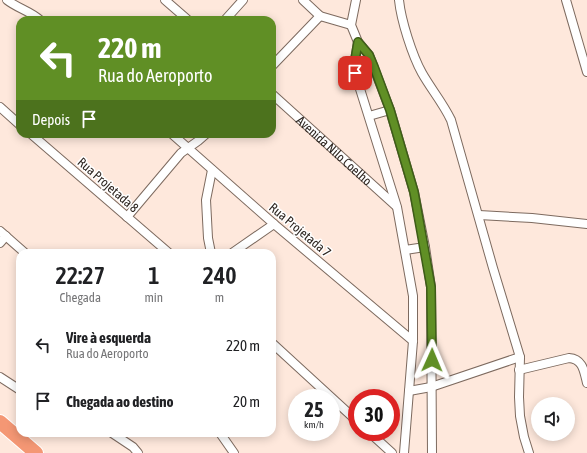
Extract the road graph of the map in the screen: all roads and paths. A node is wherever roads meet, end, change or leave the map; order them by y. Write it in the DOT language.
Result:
graph roads {
  1 [pos="4,0"];
  2 [pos="7,0"];
  3 [pos="165,0"];
  4 [pos="243,0"];
  5 [pos="303,0"];
  6 [pos="356,0"];
  7 [pos="399,0"];
  8 [pos="566,0"];
  9 [pos="0,5"];
  10 [pos="34,16"];
  11 [pos="183,16"];
  12 [pos="229,16"];
  13 [pos="320,16"];
  14 [pos="352,26"];
  15 [pos="358,42"];
  16 [pos="276,62"];
  17 [pos="587,72"];
  18 [pos="276,98"];
  19 [pos="0,107"];
  20 [pos="390,110"];
  21 [pos="369,116"];
  22 [pos="16,121"];
  23 [pos="36,138"];
  24 [pos="177,138"];
  25 [pos="201,138"];
  26 [pos="189,148"];
  27 [pos="212,170"];
  28 [pos="397,207"];
  29 [pos="479,215"];
  30 [pos="127,217"];
  31 [pos="274,224"];
  32 [pos="587,224"];
  33 [pos="3,233"];
  34 [pos="0,243"];
  35 [pos="425,247"];
  36 [pos="21,249"];
  37 [pos="164,249"];
  38 [pos="210,249"];
  39 [pos="238,249"];
  40 [pos="405,250"];
  41 [pos="414,341"];
  42 [pos="276,347"];
  43 [pos="520,357"];
  44 [pos="519,370"];
  45 [pos="0,376"];
  46 [pos="587,383"];
  47 [pos="16,387"];
  48 [pos="432,387"];
  49 [pos="409,391"];
  50 [pos="348,413"];
  51 [pos="0,422"];
  52 [pos="16,436"];
  53 [pos="17,437"];
  54 [pos="118,437"];
  55 [pos="223,437"];
  56 [pos="379,441"];
  57 [pos="36,453"];
  58 [pos="138,453"];
  59 [pos="234,453"];
  60 [pos="392,453"];
  61 [pos="404,453"];
  62 [pos="432,453"];
  63 [pos="528,453"];
  1 -- 9 [label="street"];
  2 -- 10 [label="street"];
  3 -- 11 [label="street"];
  4 -- 12 [label="street"];
  5 -- 13 [label="street"];
  6 -- 14 [label="street"];
  7 -- 29 [label="street"];
  8 -- 17 [label="street"];
  13 -- 14 [label="street"];
  13 -- 16 [label="street"];
  14 -- 15 [label="street"];
  15 -- 20 [label="street"];
  15 -- 21 [label="street"];
  18 -- 28 [label="street, Avenida Nilo Coelho"];
  19 -- 22 [label="street"];
  20 -- 21 [label="street"];
  20 -- 35 [label="street"];
  21 -- 28 [label="street"];
  23 -- 30 [label="street, Rua Projetada 8"];
  24 -- 26 [label="street, Rua Projetada 7"];
  25 -- 26 [label="street"];
  26 -- 27 [label="street, Rua Projetada 7"];
  26 -- 30 [label="street"];
  27 -- 31 [label="street, Rua Projetada 7"];
  27 -- 38 [label="street"];
  28 -- 40 [label="street"];
  29 -- 32 [label="street"];
  29 -- 43 [label="street"];
  30 -- 37 [label="street, Rua Projetada 8"];
  31 -- 39 [label="street"];
  31 -- 41 [label="street, Rua Projetada 7"];
  33 -- 34 [label="street"];
  33 -- 36 [label="street"];
  35 -- 40 [label="street"];
  35 -- 48 [label="street"];
  40 -- 41 [label="street"];
  41 -- 49 [label="street"];
  42 -- 50 [label="street"];
  43 -- 44 [label="street"];
  43 -- 48 [label="street"];
  44 -- 46 [label="street"];
  44 -- 63 [label="street"];
  45 -- 47 [label="street"];
  48 -- 49 [label="street"];
  48 -- 62 [label="street"];
  49 -- 61 [label="street"];
  51 -- 52 [label="highway"];
  53 -- 57 [label="highway"];
  54 -- 58 [label="street"];
  55 -- 59 [label="street"];
  56 -- 60 [label="street"];
}
